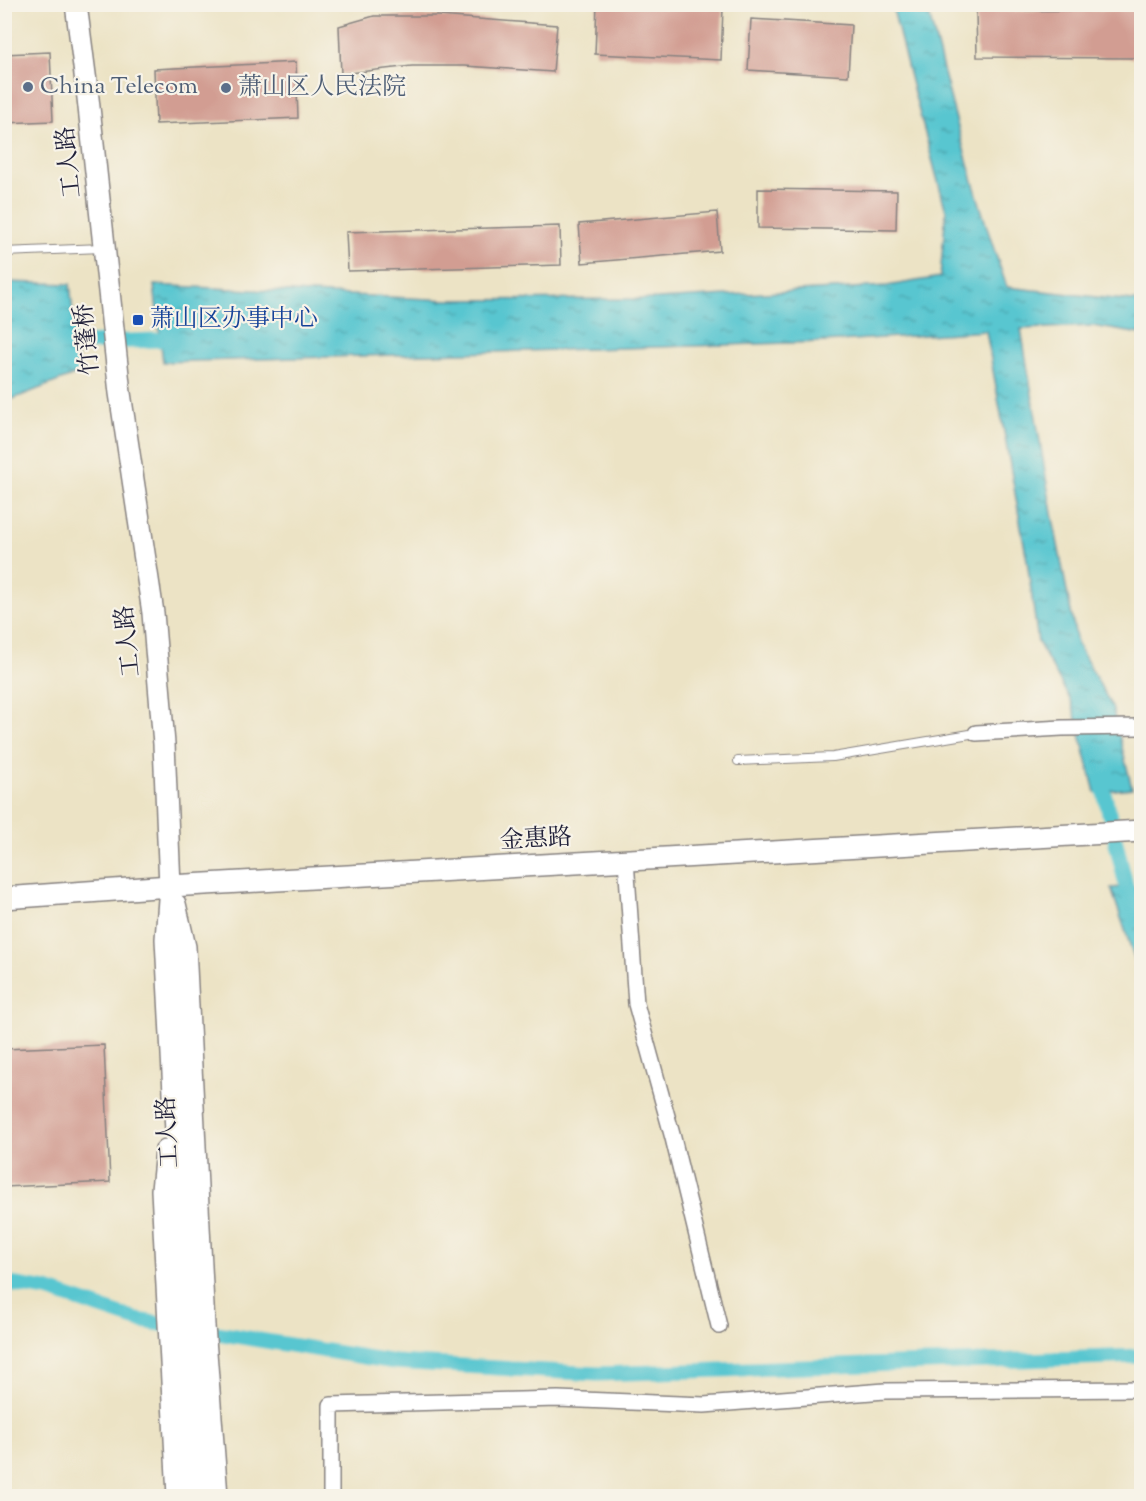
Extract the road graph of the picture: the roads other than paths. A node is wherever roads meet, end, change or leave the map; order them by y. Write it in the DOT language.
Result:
graph roads {
  1 [pos="76,4"];
  2 [pos="104,248"];
  3 [pos="4,252"];
  4 [pos="108,279"];
  5 [pos="120,393"];
  6 [pos="1142,728"];
  7 [pos="976,733"];
  8 [pos="738,761"];
  9 [pos="1142,831"];
  10 [pos="626,860"];
  11 [pos="170,886"];
  12 [pos="4,898"];
  13 [pos="183,1090"];
  14 [pos="189,1198"];
  15 [pos="719,1326"];
  16 [pos="1142,1389"];
  17 [pos="178,1497"];
  18 [pos="198,1497"];
  19 [pos="217,1497"];
  20 [pos="227,1497"];
  21 [pos="331,1497"];
  1 -- 2 [label="main road, 工人路"];
  2 -- 3 [label="lane"];
  2 -- 4 [label="main road, 工人路"];
  4 -- 5 [label="main road, 竹蓬桥"];
  5 -- 11 [label="main road, 工人路"];
  6 -- 7 [label="street"];
  7 -- 8 [label="lane"];
  9 -- 10 [label="main road, 金惠路"];
  10 -- 11 [label="main road, 金惠路"];
  10 -- 15 [label="street"];
  11 -- 12 [label="main road, 金惠路"];
  11 -- 13 [label="main road, 工人路"];
  13 -- 14 [label="main road, 工人路"];
  13 -- 17 [label="main road"];
  13 -- 20 [label="main road"];
  14 -- 18 [label="main road"];
  14 -- 19 [label="main road"];
  16 -- 21 [label="street"];
}
